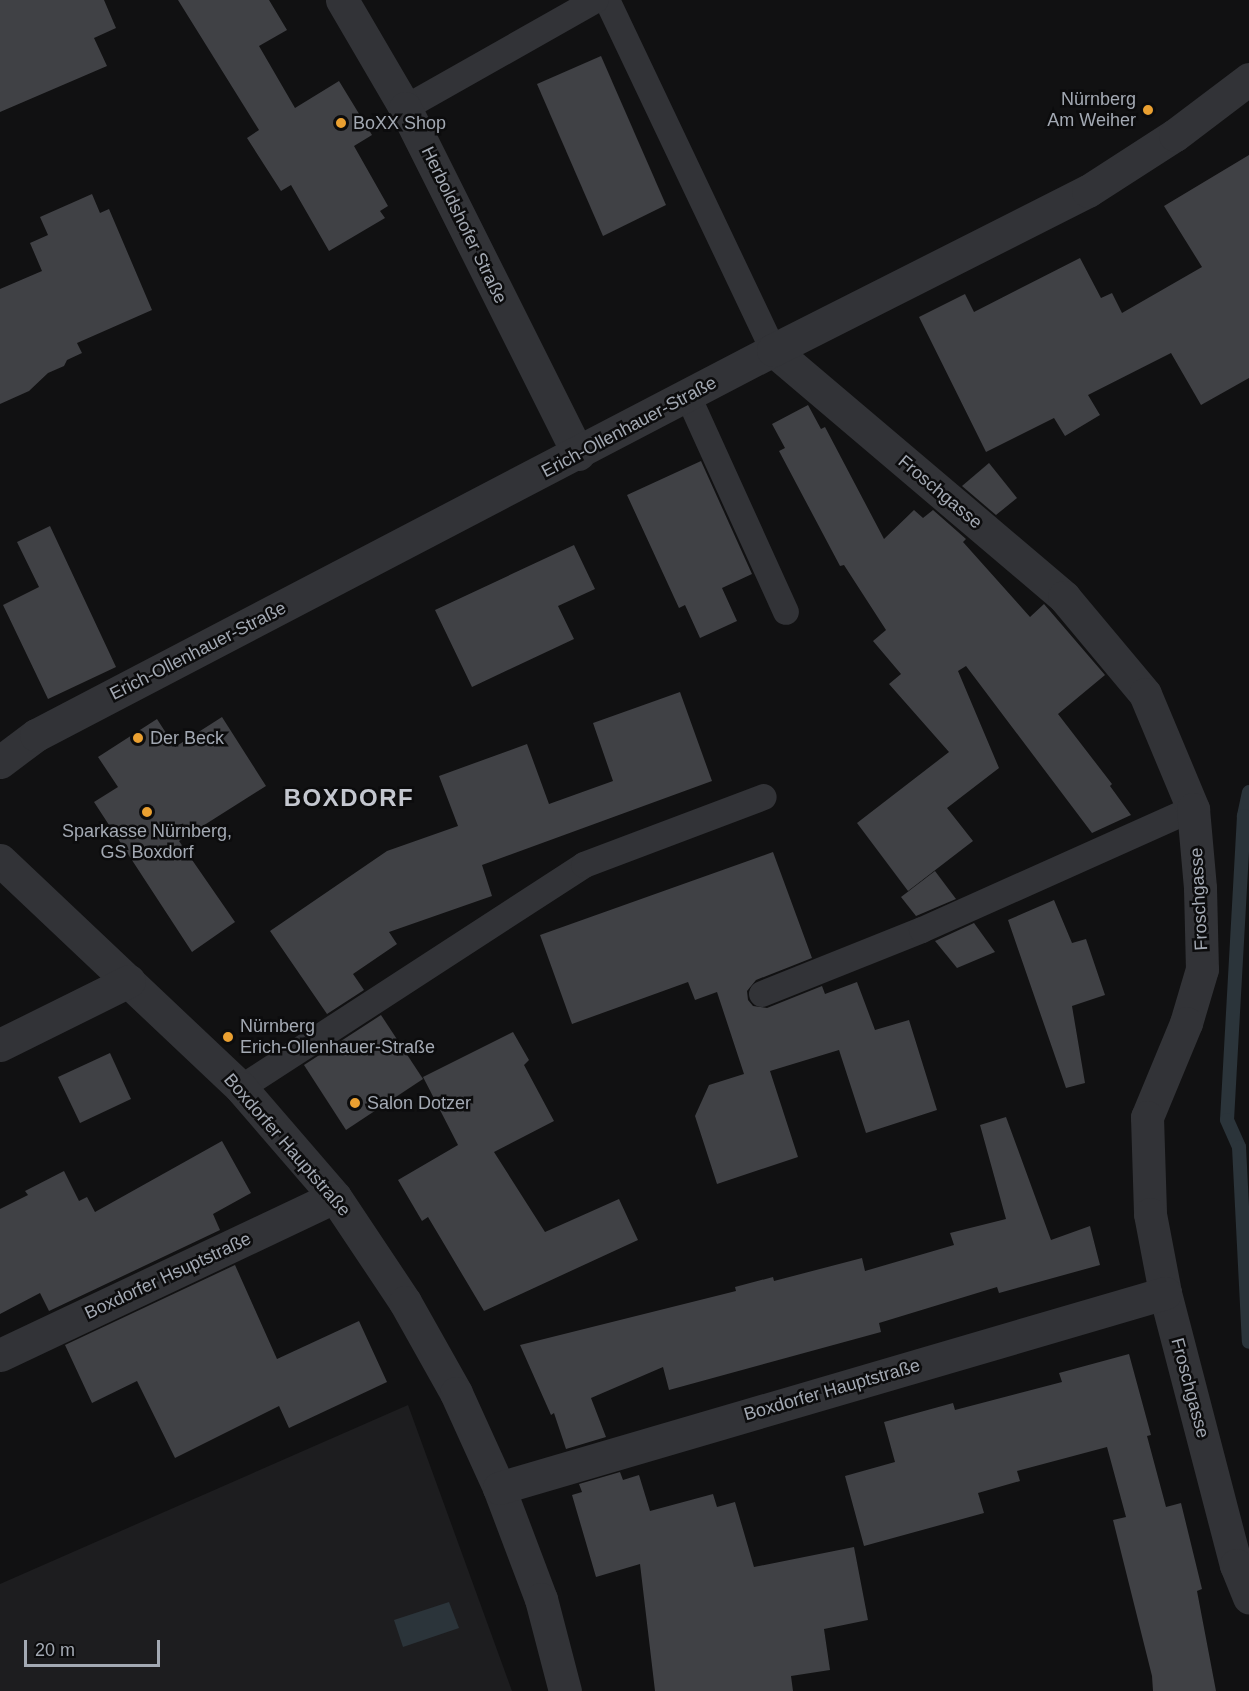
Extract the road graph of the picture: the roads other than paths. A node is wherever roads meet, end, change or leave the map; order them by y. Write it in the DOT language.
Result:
graph roads {
  1 [pos="342,0"];
  2 [pos="596,0"];
  3 [pos="607,0"];
  4 [pos="1249,79"];
  5 [pos="405,108"];
  6 [pos="773,350"];
  7 [pos="688,396"];
  8 [pos="578,454"];
  9 [pos="786,612"];
  10 [pos="0,762"];
  11 [pos="764,797"];
  12 [pos="1193,808"];
  13 [pos="0,860"];
  14 [pos="129,981"];
  15 [pos="762,994"];
  16 [pos="0,1045"];
  17 [pos="241,1088"];
  18 [pos="335,1197"];
  19 [pos="1165,1293"];
  20 [pos="0,1355"];
  21 [pos="499,1488"];
  22 [pos="1249,1598"];
  23 [pos="565,1691"];
  1 -- 5 [label="street, Herboldshofer Straße"];
  2 -- 5 [label="lane"];
  3 -- 6 [label="lane"];
  4 -- 6 [label="street, Erich-Ollenhauer-Straße"];
  5 -- 8 [label="street, Herboldshofer Straße"];
  6 -- 7 [label="street, Erich-Ollenhauer-Straße"];
  6 -- 12 [label="street, Froschgasse"];
  7 -- 8 [label="street, Erich-Ollenhauer-Straße"];
  7 -- 9 [label="lane"];
  8 -- 10 [label="street, Erich-Ollenhauer-Straße"];
  11 -- 17 [label="lane"];
  12 -- 15 [label="lane"];
  12 -- 19 [label="street, Froschgasse"];
  13 -- 14 [label="street, Boxdorfer Hauptstraße"];
  14 -- 16 [label="street"];
  14 -- 17 [label="street, Boxdorfer Hauptstraße"];
  17 -- 18 [label="street, Boxdorfer Hauptstraße"];
  18 -- 20 [label="street, Boxdorfer Hsuptstraße"];
  18 -- 21 [label="street, Boxdorfer Hauptstraße"];
  19 -- 21 [label="street, Boxdorfer Hauptstraße"];
  19 -- 22 [label="street, Froschgasse"];
  21 -- 23 [label="street, Boxdorfer Hauptstraße"];
}
